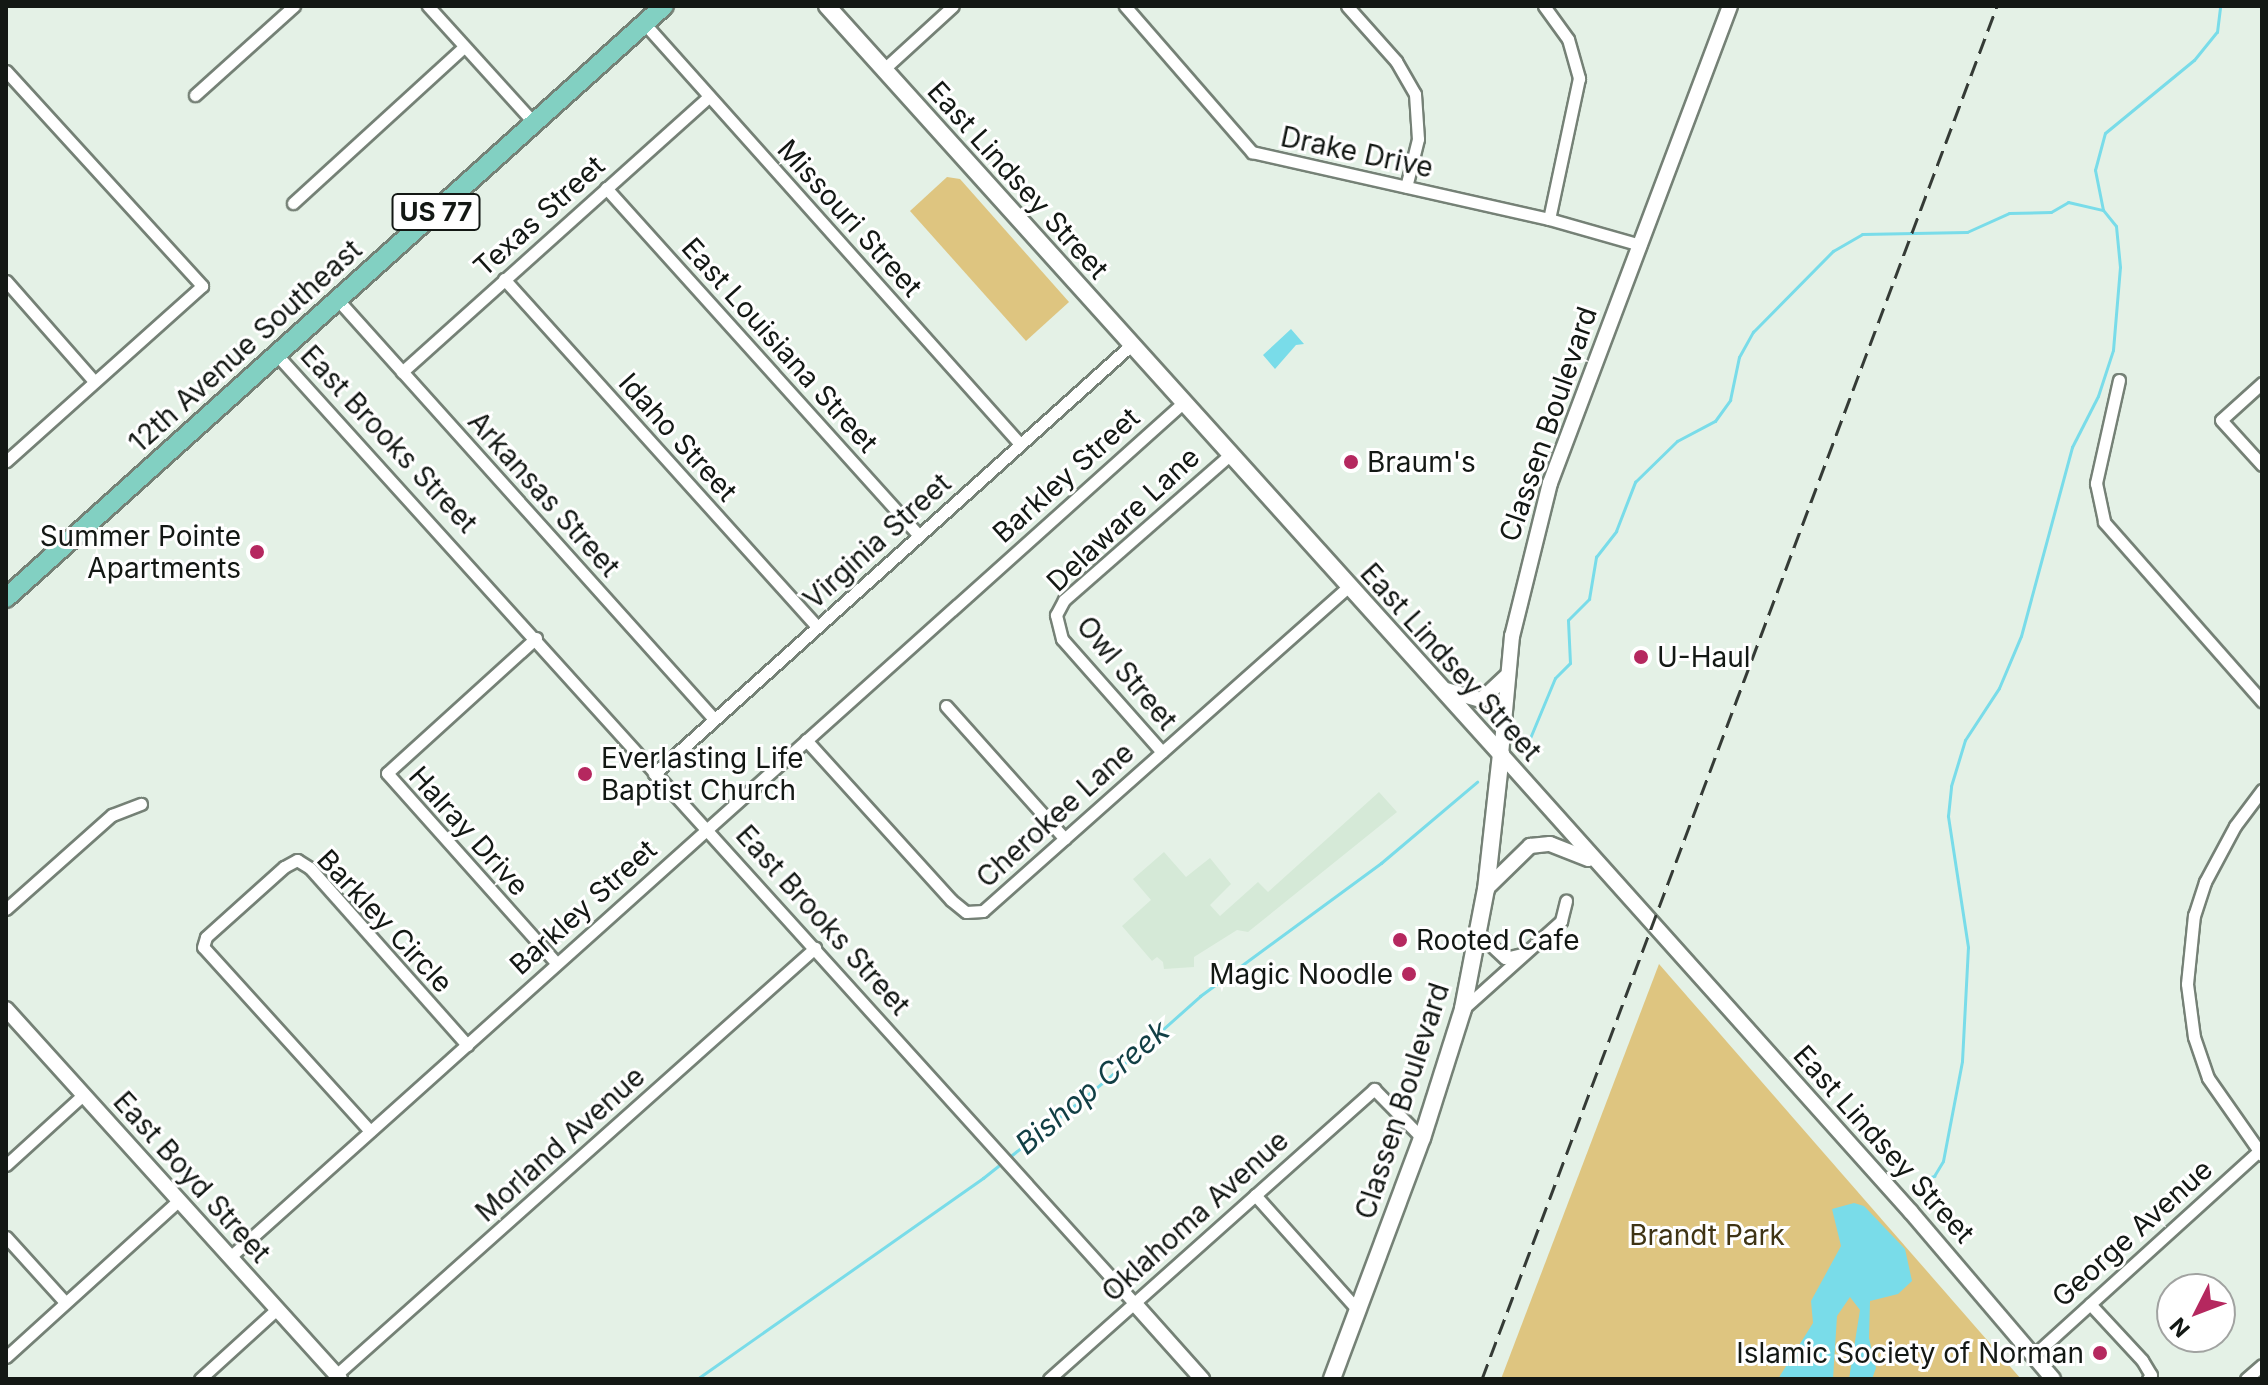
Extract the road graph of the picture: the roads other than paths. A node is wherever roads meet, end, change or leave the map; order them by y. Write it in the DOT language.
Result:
graph roads {
  1 [pos="294,6"];
  2 [pos="428,6"];
  3 [pos="664,6"];
  4 [pos="827,6"];
  5 [pos="953,6"];
  6 [pos="1125,6"];
  7 [pos="1347,6"];
  8 [pos="1544,6"];
  9 [pos="1730,6"];
  10 [pos="644,23"];
  11 [pos="464,47"];
  12 [pos="884,69"];
  13 [pos="6,71"];
  14 [pos="195,95"];
  15 [pos="709,97"];
  16 [pos="534,123"];
  17 [pos="1406,187"];
  18 [pos="606,188"];
  19 [pos="293,203"];
  20 [pos="1549,219"];
  21 [pos="1640,245"];
  22 [pos="504,279"];
  23 [pos="6,281"];
  24 [pos="338,300"];
  25 [pos="1132,344"];
  26 [pos="277,355"];
  27 [pos="402,372"];
  28 [pos="2119,380"];
  29 [pos="94,381"];
  30 [pos="2262,383"];
  31 [pos="1184,402"];
  32 [pos="1020,444"];
  33 [pos="1231,454"];
  34 [pos="6,461"];
  35 [pos="2262,465"];
  36 [pos="918,535"];
  37 [pos="1348,587"];
  38 [pos="6,598"];
  39 [pos="1055,624"];
  40 [pos="817,627"];
  41 [pos="536,638"];
  42 [pos="1507,677"];
  43 [pos="1446,690"];
  44 [pos="2262,701"];
  45 [pos="946,706"];
  46 [pos="714,719"];
  47 [pos="806,740"];
  48 [pos="1162,752"];
  49 [pos="1501,754"];
  50 [pos="654,774"];
  51 [pos="2262,790"];
  52 [pos="141,804"];
  53 [pos="705,829"];
  54 [pos="1065,839"];
  55 [pos="1593,862"];
  56 [pos="1486,889"];
  57 [pos="1566,901"];
  58 [pos="6,909"];
  59 [pos="1479,934"];
  60 [pos="815,948"];
  61 [pos="1526,952"];
  62 [pos="556,963"];
  63 [pos="6,1009"];
  64 [pos="1463,1009"];
  65 [pos="467,1045"];
  66 [pos="83,1095"];
  67 [pos="370,1131"];
  68 [pos="1422,1138"];
  69 [pos="2261,1151"];
  70 [pos="6,1165"];
  71 [pos="1255,1195"];
  72 [pos="178,1201"];
  73 [pos="6,1237"];
  74 [pos="230,1257"];
  75 [pos="65,1302"];
  76 [pos="1135,1304"];
  77 [pos="2090,1304"];
  78 [pos="277,1309"];
  79 [pos="1358,1310"];
  80 [pos="2035,1354"];
  81 [pos="6,1357"];
  82 [pos="2262,1365"];
  83 [pos="338,1377"];
  84 [pos="200,1379"];
  85 [pos="1049,1379"];
  86 [pos="1202,1379"];
  87 [pos="1332,1379"];
  88 [pos="2053,1379"];
  89 [pos="2063,1379"];
  90 [pos="2148,1379"];
  91 [pos="2246,1379"];
  1 -- 14 [label="street"];
  2 -- 11 [label="street"];
  3 -- 10 [label="main road, 12th Avenue Southeast / US 77"];
  4 -- 12 [label="main road, East Lindsey Street"];
  5 -- 12 [label="street"];
  6 -- 17 [label="street, Drake Drive"];
  7 -- 17 [label="street"];
  8 -- 20 [label="street"];
  9 -- 21 [label="street, Classen Boulevard"];
  10 -- 15 [label="street, Missouri Street"];
  10 -- 16 [label="main road, 12th Avenue Southeast / US 77"];
  11 -- 16 [label="street"];
  11 -- 19 [label="street"];
  12 -- 25 [label="main road, East Lindsey Street"];
  13 -- 29 [label="street"];
  15 -- 18 [label="street, Texas Street"];
  15 -- 32 [label="street, Missouri Street"];
  16 -- 24 [label="main road, 12th Avenue Southeast / US 77"];
  17 -- 20 [label="street, Drake Drive"];
  18 -- 22 [label="street, Texas Street"];
  18 -- 36 [label="street, East Louisiana Street"];
  20 -- 21 [label="street, Drake Drive"];
  21 -- 42 [label="street, Classen Boulevard"];
  22 -- 27 [label="street, Texas Street"];
  22 -- 40 [label="street, Idaho Street"];
  23 -- 29 [label="street"];
  24 -- 26 [label="main road, 12th Avenue Southeast / US 77"];
  24 -- 27 [label="street, Arkansas Street"];
  25 -- 31 [label="main road, East Lindsey Street"];
  25 -- 32 [label="street, Virginia Street"];
  26 -- 38 [label="main road, 12th Avenue Southeast / US 77"];
  26 -- 41 [label="street, East Brooks Street"];
  27 -- 46 [label="street, Arkansas Street"];
  28 -- 44 [label="street"];
  29 -- 34 [label="street"];
  30 -- 35 [label="street"];
  31 -- 33 [label="main road, East Lindsey Street"];
  31 -- 47 [label="street, Barkley Street"];
  32 -- 36 [label="street, Virginia Street"];
  33 -- 37 [label="main road, East Lindsey Street"];
  33 -- 39 [label="street, Delaware Lane"];
  36 -- 40 [label="street, Virginia Street"];
  37 -- 43 [label="main road, East Lindsey Street"];
  37 -- 48 [label="street, Cherokee Lane"];
  39 -- 48 [label="street, Owl Street"];
  40 -- 46 [label="street, Virginia Street"];
  41 -- 50 [label="street, East Brooks Street"];
  41 -- 62 [label="street, Halray Drive"];
  42 -- 43 [label="street"];
  42 -- 49 [label="street, Classen Boulevard"];
  43 -- 49 [label="main road, East Lindsey Street"];
  45 -- 54 [label="street"];
  46 -- 50 [label="street, Virginia Street"];
  47 -- 53 [label="street, Barkley Street"];
  47 -- 54 [label="street, Cherokee Lane"];
  48 -- 54 [label="street, Cherokee Lane"];
  49 -- 55 [label="street, East Lindsey Street"];
  49 -- 56 [label="main road, Classen Boulevard"];
  50 -- 53 [label="street, East Brooks Street"];
  51 -- 69 [label="street"];
  52 -- 58 [label="street"];
  53 -- 60 [label="street, East Brooks Street"];
  53 -- 62 [label="street, Barkley Street"];
  55 -- 56 [label="street"];
  55 -- 80 [label="street, East Lindsey Street"];
  56 -- 59 [label="main road, Classen Boulevard"];
  57 -- 61 [label="street"];
  59 -- 61 [label="street"];
  59 -- 64 [label="main road, Classen Boulevard"];
  60 -- 76 [label="street, East Brooks Street"];
  60 -- 83 [label="street, Morland Avenue"];
  61 -- 64 [label="street"];
  62 -- 65 [label="street, Barkley Street"];
  63 -- 66 [label="street, East Boyd Street"];
  64 -- 68 [label="main road, Classen Boulevard"];
  65 -- 67 [label="street, Barkley Street"];
  65 -- 67 [label="street, Barkley Circle"];
  66 -- 70 [label="street"];
  66 -- 72 [label="street, East Boyd Street"];
  67 -- 74 [label="street, Barkley Street"];
  68 -- 71 [label="street, Oklahoma Avenue"];
  68 -- 79 [label="main road, Classen Boulevard"];
  69 -- 77 [label="street, George Avenue"];
  71 -- 76 [label="street, Oklahoma Avenue"];
  71 -- 79 [label="street"];
  72 -- 74 [label="street, East Boyd Street"];
  72 -- 75 [label="street"];
  73 -- 75 [label="street"];
  74 -- 78 [label="street, East Boyd Street"];
  75 -- 81 [label="street"];
  76 -- 85 [label="street, Oklahoma Avenue"];
  76 -- 86 [label="street, East Brooks Street"];
  77 -- 80 [label="street, George Avenue"];
  77 -- 90 [label="street"];
  78 -- 83 [label="street, East Boyd Street"];
  78 -- 84 [label="street"];
  79 -- 87 [label="main road, Classen Boulevard"];
  80 -- 88 [label="street, East Lindsey Street"];
  80 -- 89 [label="street, East Lindsey Street"];
  82 -- 91 [label="street"];
}
